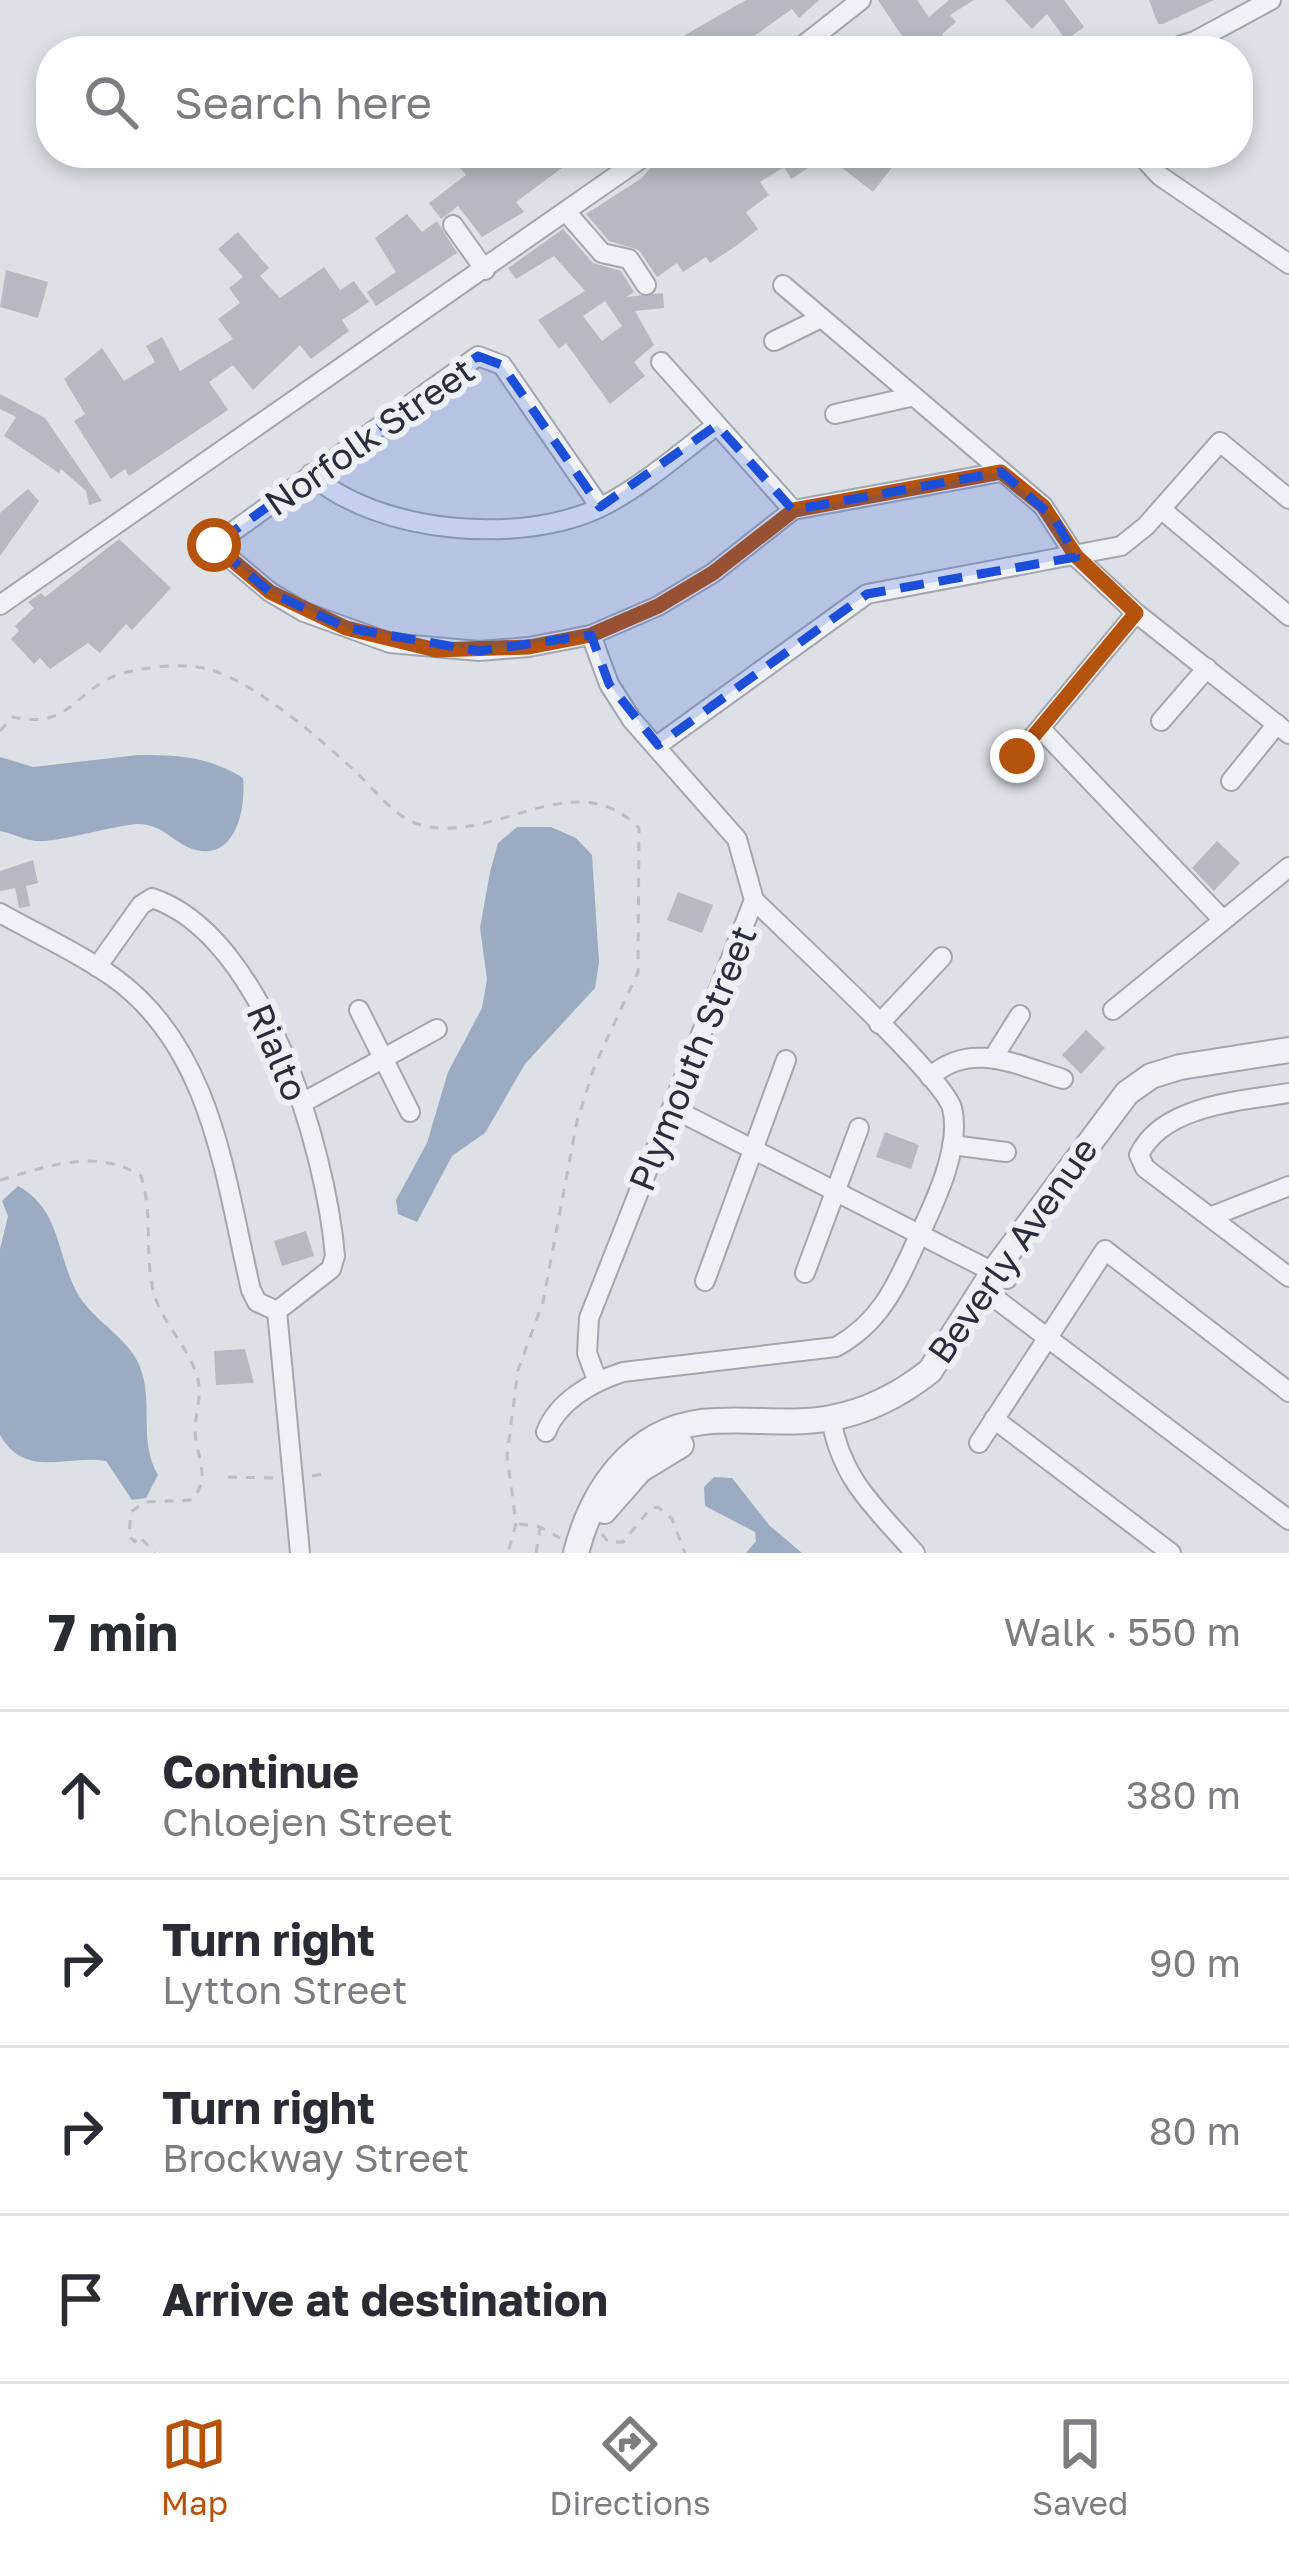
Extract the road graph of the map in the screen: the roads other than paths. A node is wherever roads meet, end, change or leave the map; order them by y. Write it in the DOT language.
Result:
graph roads {
  1 [pos="861,0"];
  2 [pos="1270,0"];
  3 [pos="815,36"];
  4 [pos="1203,36"];
  5 [pos="623,168"];
  6 [pos="629,168"];
  7 [pos="1152,168"];
  8 [pos="625,171"];
  9 [pos="568,214"];
  10 [pos="452,225"];
  11 [pos="1289,264"];
  12 [pos="485,270"];
  13 [pos="646,285"];
  14 [pos="783,285"];
  15 [pos="819,319"];
  16 [pos="773,341"];
  17 [pos="661,362"];
  18 [pos="910,397"];
  19 [pos="835,414"];
  20 [pos="717,425"];
  21 [pos="1001,472"];
  22 [pos="311,474"];
  23 [pos="1289,499"];
  24 [pos="600,507"];
  25 [pos="1161,508"];
  26 [pos="794,510"];
  27 [pos="1076,556"];
  28 [pos="0,605"];
  29 [pos="1136,613"];
  30 [pos="1289,616"];
  31 [pos="591,635"];
  32 [pos="1207,668"];
  33 [pos="1161,721"];
  34 [pos="1041,729"];
  35 [pos="1283,729"];
  36 [pos="658,745"];
  37 [pos="1017,756"];
  38 [pos="1232,781"];
  39 [pos="1289,867"];
  40 [pos="754,901"];
  41 [pos="0,913"];
  42 [pos="1222,919"];
  43 [pos="942,957"];
  44 [pos="98,967"];
  45 [pos="359,1010"];
  46 [pos="1113,1010"];
  47 [pos="1020,1015"];
  48 [pos="879,1024"];
  49 [pos="437,1029"];
  50 [pos="1289,1050"];
  51 [pos="993,1058"];
  52 [pos="385,1060"];
  53 [pos="786,1060"];
  54 [pos="1289,1063"];
  55 [pos="930,1077"];
  56 [pos="1063,1079"];
  57 [pos="1289,1094"];
  58 [pos="302,1103"];
  59 [pos="674,1109"];
  60 [pos="410,1112"];
  61 [pos="859,1128"];
  62 [pos="952,1145"];
  63 [pos="754,1150"];
  64 [pos="1006,1152"];
  65 [pos="1289,1186"];
  66 [pos="837,1190"];
  67 [pos="1210,1217"];
  68 [pos="921,1232"];
  69 [pos="805,1273"];
  70 [pos="1289,1277"];
  71 [pos="705,1282"];
  72 [pos="995,1285"];
  73 [pos="277,1311"];
  74 [pos="1048,1336"];
  75 [pos="597,1381"];
  76 [pos="1289,1392"];
  77 [pos="994,1419"];
  78 [pos="832,1425"];
  79 [pos="546,1432"];
  80 [pos="979,1442"];
  81 [pos="1289,1520"];
  82 [pos="581,1551"];
  83 [pos="300,1553"];
  84 [pos="916,1553"];
  85 [pos="1171,1553"];
  1 -- 3 [label="street"];
  2 -- 4 [label="street"];
  5 -- 8 [label="street"];
  6 -- 8 [label="street"];
  7 -- 11 [label="street"];
  8 -- 9 [label="street"];
  9 -- 12 [label="street"];
  9 -- 13 [label="street"];
  10 -- 12 [label="street"];
  12 -- 28 [label="street"];
  14 -- 15 [label="street"];
  15 -- 16 [label="street"];
  15 -- 18 [label="street"];
  17 -- 20 [label="street"];
  18 -- 19 [label="street"];
  18 -- 21 [label="street"];
  20 -- 24 [label="street"];
  20 -- 26 [label="street"];
  21 -- 26 [label="street"];
  21 -- 27 [label="street"];
  22 -- 24 [label="street"];
  22 -- 24 [label="street, Norfolk Street"];
  22 -- 31 [label="street, Norfolk Street"];
  23 -- 25 [label="street"];
  25 -- 27 [label="street"];
  25 -- 30 [label="street"];
  26 -- 31 [label="street"];
  27 -- 29 [label="street"];
  27 -- 36 [label="street"];
  29 -- 32 [label="street"];
  29 -- 34 [label="street"];
  31 -- 36 [label="street, Plymouth Street"];
  32 -- 33 [label="street"];
  32 -- 35 [label="street"];
  34 -- 37 [label="street"];
  34 -- 42 [label="street"];
  35 -- 38 [label="street"];
  36 -- 40 [label="street, Plymouth Street"];
  39 -- 42 [label="street"];
  40 -- 48 [label="street"];
  40 -- 59 [label="street, Plymouth Street"];
  41 -- 44 [label="street"];
  42 -- 46 [label="street"];
  43 -- 48 [label="street"];
  44 -- 58 [label="street, Rialto"];
  44 -- 73 [label="street"];
  45 -- 52 [label="street"];
  47 -- 51 [label="street"];
  48 -- 55 [label="street"];
  49 -- 52 [label="street"];
  50 -- 72 [label="street, Beverly Avenue"];
  51 -- 55 [label="street"];
  51 -- 56 [label="street"];
  52 -- 58 [label="street"];
  52 -- 60 [label="street"];
  53 -- 63 [label="street"];
  54 -- 72 [label="street, Beverly Avenue"];
  55 -- 62 [label="street"];
  57 -- 67 [label="street"];
  58 -- 73 [label="street, Rialto"];
  59 -- 63 [label="street"];
  59 -- 75 [label="street, Plymouth Street"];
  61 -- 66 [label="street"];
  62 -- 64 [label="street"];
  62 -- 68 [label="street"];
  63 -- 66 [label="street"];
  63 -- 71 [label="street"];
  65 -- 67 [label="street"];
  66 -- 68 [label="street"];
  66 -- 69 [label="street"];
  67 -- 70 [label="street"];
  68 -- 72 [label="street"];
  68 -- 75 [label="street"];
  72 -- 74 [label="street"];
  72 -- 78 [label="street, Beverly Avenue"];
  73 -- 83 [label="street"];
  74 -- 76 [label="street"];
  74 -- 77 [label="street"];
  74 -- 81 [label="street"];
  75 -- 79 [label="street"];
  77 -- 80 [label="street"];
  77 -- 85 [label="street"];
  78 -- 82 [label="street, Beverly Avenue"];
  78 -- 82 [label="street, Beverly Avenue"];
  78 -- 84 [label="street"];
}
